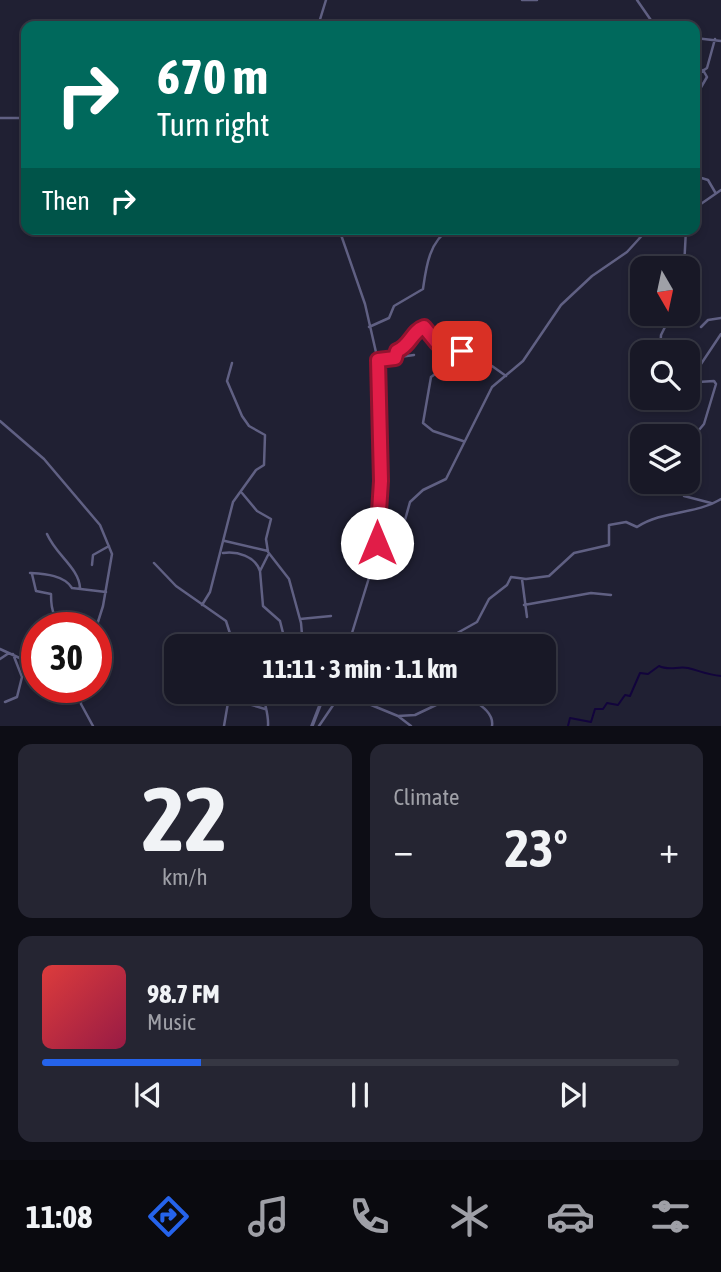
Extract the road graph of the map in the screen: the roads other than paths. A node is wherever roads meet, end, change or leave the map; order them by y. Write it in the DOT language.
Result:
graph roads {
  1 [pos="326,0"];
  2 [pos="522,0"];
  3 [pos="537,0"];
  4 [pos="637,0"];
  5 [pos="320,21"];
  6 [pos="651,21"];
  7 [pos="700,38"];
  8 [pos="715,39"];
  9 [pos="721,41"];
  10 [pos="703,70"];
  11 [pos="700,72"];
  12 [pos="700,89"];
  13 [pos="0,118"];
  14 [pos="21,118"];
  15 [pos="700,178"];
  16 [pos="721,190"];
  17 [pos="715,192"];
  18 [pos="700,204"];
  19 [pos="341,235"];
  20 [pos="443,235"];
  21 [pos="636,235"];
  22 [pos="686,235"];
  23 [pos="640,237"];
  24 [pos="685,256"];
  25 [pos="721,318"];
  26 [pos="424,327"];
  27 [pos="454,327"];
  28 [pos="701,327"];
  29 [pos="369,328"];
  30 [pos="721,334"];
  31 [pos="455,346"];
  32 [pos="414,355"];
  33 [pos="395,358"];
  34 [pos="378,360"];
  35 [pos="232,363"];
  36 [pos="700,366"];
  37 [pos="506,376"];
  38 [pos="700,382"];
  39 [pos="0,421"];
  40 [pos="700,429"];
  41 [pos="463,441"];
  42 [pos="241,493"];
  43 [pos="682,494"];
  44 [pos="721,499"];
  45 [pos="713,504"];
  46 [pos="47,534"];
  47 [pos="225,541"];
  48 [pos="110,547"];
  49 [pos="268,552"];
  50 [pos="221,553"];
  51 [pos="376,555"];
  52 [pos="153,563"];
  53 [pos="92,565"];
  54 [pos="260,571"];
  55 [pos="522,579"];
  56 [pos="80,588"];
  57 [pos="106,592"];
  58 [pos="611,596"];
  59 [pos="202,605"];
  60 [pos="524,605"];
  61 [pos="51,612"];
  62 [pos="100,612"];
  63 [pos="331,616"];
  64 [pos="527,617"];
  65 [pos="300,620"];
  66 [pos="353,632"];
  67 [pos="230,634"];
  68 [pos="283,634"];
  69 [pos="303,634"];
  70 [pos="356,634"];
  71 [pos="454,634"];
  72 [pos="0,649"];
  73 [pos="11,653"];
  74 [pos="21,658"];
  75 [pos="0,659"];
  76 [pos="5,702"];
  77 [pos="81,703"];
  78 [pos="227,704"];
  79 [pos="248,704"];
  80 [pos="264,704"];
  81 [pos="320,704"];
  82 [pos="334,704"];
  83 [pos="364,704"];
  84 [pos="438,704"];
  85 [pos="479,704"];
  86 [pos="265,709"];
  87 [pos="398,716"];
  88 [pos="407,725"];
  89 [pos="93,726"];
  90 [pos="224,726"];
  91 [pos="268,726"];
  92 [pos="312,726"];
  93 [pos="319,726"];
  94 [pos="492,726"];
  1 -- 5 [label="street"];
  2 -- 3 [label="street"];
  4 -- 6 [label="street"];
  7 -- 8 [label="street"];
  8 -- 9 [label="street"];
  8 -- 10 [label="street"];
  10 -- 11 [label="street"];
  10 -- 12 [label="street"];
  13 -- 14 [label="street"];
  15 -- 17 [label="street"];
  16 -- 17 [label="street"];
  17 -- 18 [label="street"];
  19 -- 29 [label="street"];
  20 -- 29 [label="street"];
  21 -- 23 [label="street"];
  22 -- 24 [label="street"];
  23 -- 37 [label="street"];
  25 -- 28 [label="street"];
  26 -- 27 [label="street"];
  26 -- 31 [label="street"];
  26 -- 33 [label="street"];
  29 -- 34 [label="street"];
  30 -- 36 [label="street"];
  31 -- 37 [label="street"];
  31 -- 41 [label="street"];
  32 -- 33 [label="street"];
  33 -- 34 [label="street"];
  34 -- 51 [label="street"];
  35 -- 42 [label="street"];
  37 -- 41 [label="street"];
  38 -- 40 [label="street"];
  39 -- 48 [label="street"];
  41 -- 51 [label="street"];
  42 -- 47 [label="street"];
  42 -- 49 [label="street"];
  43 -- 45 [label="street"];
  44 -- 45 [label="street"];
  45 -- 55 [label="street"];
  46 -- 56 [label="street"];
  47 -- 49 [label="street"];
  47 -- 50 [label="street"];
  48 -- 53 [label="street"];
  48 -- 57 [label="street"];
  49 -- 54 [label="street"];
  49 -- 65 [label="street"];
  50 -- 54 [label="street"];
  50 -- 59 [label="street"];
  51 -- 66 [label="street"];
  52 -- 59 [label="street"];
  54 -- 68 [label="street"];
  55 -- 60 [label="street"];
  55 -- 71 [label="street"];
  56 -- 57 [label="street"];
  56 -- 61 [label="street"];
  57 -- 62 [label="street"];
  58 -- 60 [label="street"];
  59 -- 67 [label="street"];
  60 -- 64 [label="street"];
  63 -- 65 [label="street"];
  65 -- 69 [label="street"];
  66 -- 70 [label="street"];
  72 -- 73 [label="street"];
  73 -- 74 [label="street"];
  73 -- 75 [label="street"];
  73 -- 76 [label="street"];
  77 -- 89 [label="street"];
  78 -- 90 [label="street"];
  79 -- 86 [label="street"];
  80 -- 86 [label="street"];
  81 -- 92 [label="street"];
  82 -- 93 [label="street"];
  83 -- 87 [label="street"];
  84 -- 87 [label="street"];
  85 -- 94 [label="street"];
  86 -- 91 [label="street"];
  87 -- 88 [label="street"];
}
